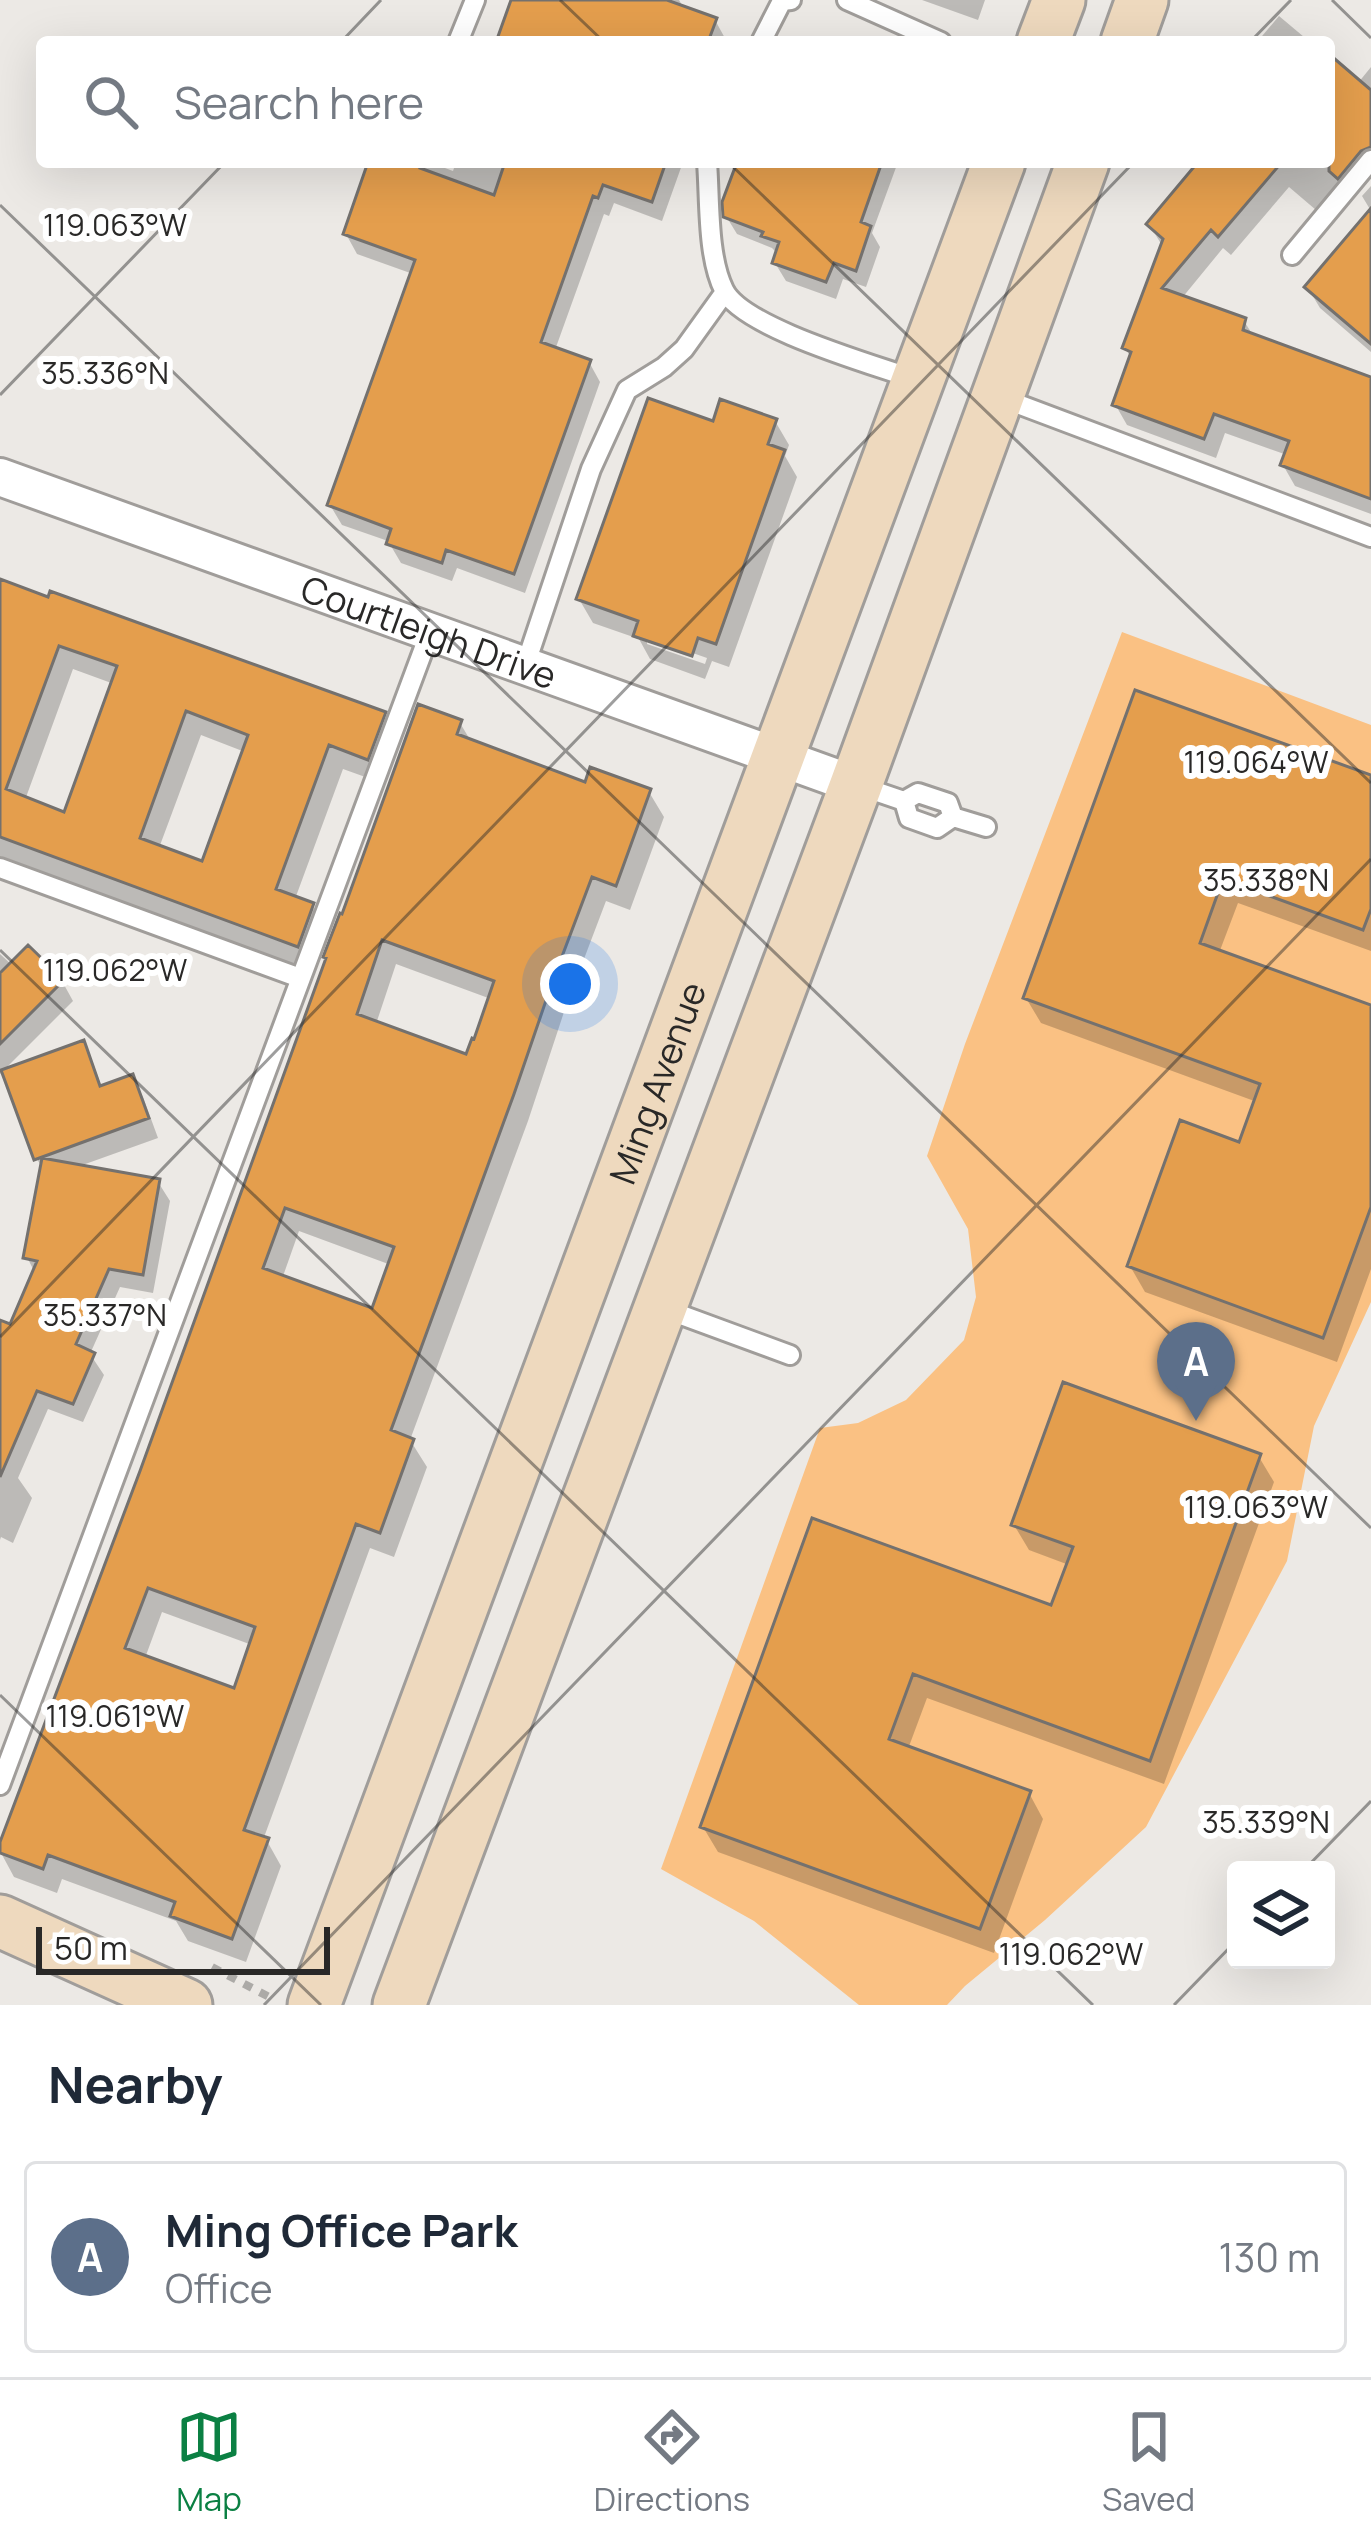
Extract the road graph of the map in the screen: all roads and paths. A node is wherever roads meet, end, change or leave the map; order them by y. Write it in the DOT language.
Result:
graph roads {
  1 [pos="476,0"];
  2 [pos="785,0"];
  3 [pos="847,0"];
  4 [pos="1059,0"];
  5 [pos="1142,0"];
  6 [pos="461,36"];
  7 [pos="764,36"];
  8 [pos="928,36"];
  9 [pos="1045,36"];
  10 [pos="1129,36"];
  11 [pos="1371,160"];
  12 [pos="707,168"];
  13 [pos="997,168"];
  14 [pos="1081,168"];
  15 [pos="1292,255"];
  16 [pos="725,292"];
  17 [pos="918,381"];
  18 [pos="997,397"];
  19 [pos="0,477"];
  20 [pos="1371,537"];
  21 [pos="430,632"];
  22 [pos="525,666"];
  23 [pos="779,758"];
  24 [pos="880,793"];
  25 [pos="986,827"];
  26 [pos="0,868"];
  27 [pos="300,978"];
  28 [pos="660,1308"];
  29 [pos="790,1355"];
  30 [pos="0,1785"];
  31 [pos="0,1921"];
  32 [pos="186,2005"];
  33 [pos="314,2005"];
  34 [pos="400,2005"];
  1 -- 6 [label="lane"];
  2 -- 7 [label="lane"];
  3 -- 8 [label="lane"];
  4 -- 9 [label="main road"];
  5 -- 10 [label="main road"];
  11 -- 15 [label="lane"];
  12 -- 16 [label="lane"];
  13 -- 17 [label="main road, Ming Avenue"];
  14 -- 18 [label="main road"];
  16 -- 17 [label="lane"];
  16 -- 22 [label="lane"];
  17 -- 23 [label="main road, Ming Avenue"];
  18 -- 20 [label="lane"];
  18 -- 24 [label="main road"];
  19 -- 21 [label="street, Courtleigh Drive"];
  21 -- 22 [label="street, Courtleigh Drive"];
  21 -- 27 [label="lane"];
  22 -- 23 [label="street, Courtleigh Drive"];
  23 -- 24 [label="street, Courtleigh Drive"];
  23 -- 33 [label="main road, Ming Avenue"];
  24 -- 25 [label="lane"];
  24 -- 28 [label="main road"];
  26 -- 27 [label="lane"];
  27 -- 30 [label="lane"];
  28 -- 29 [label="lane"];
  28 -- 34 [label="main road"];
  31 -- 32 [label="main road"];
}
